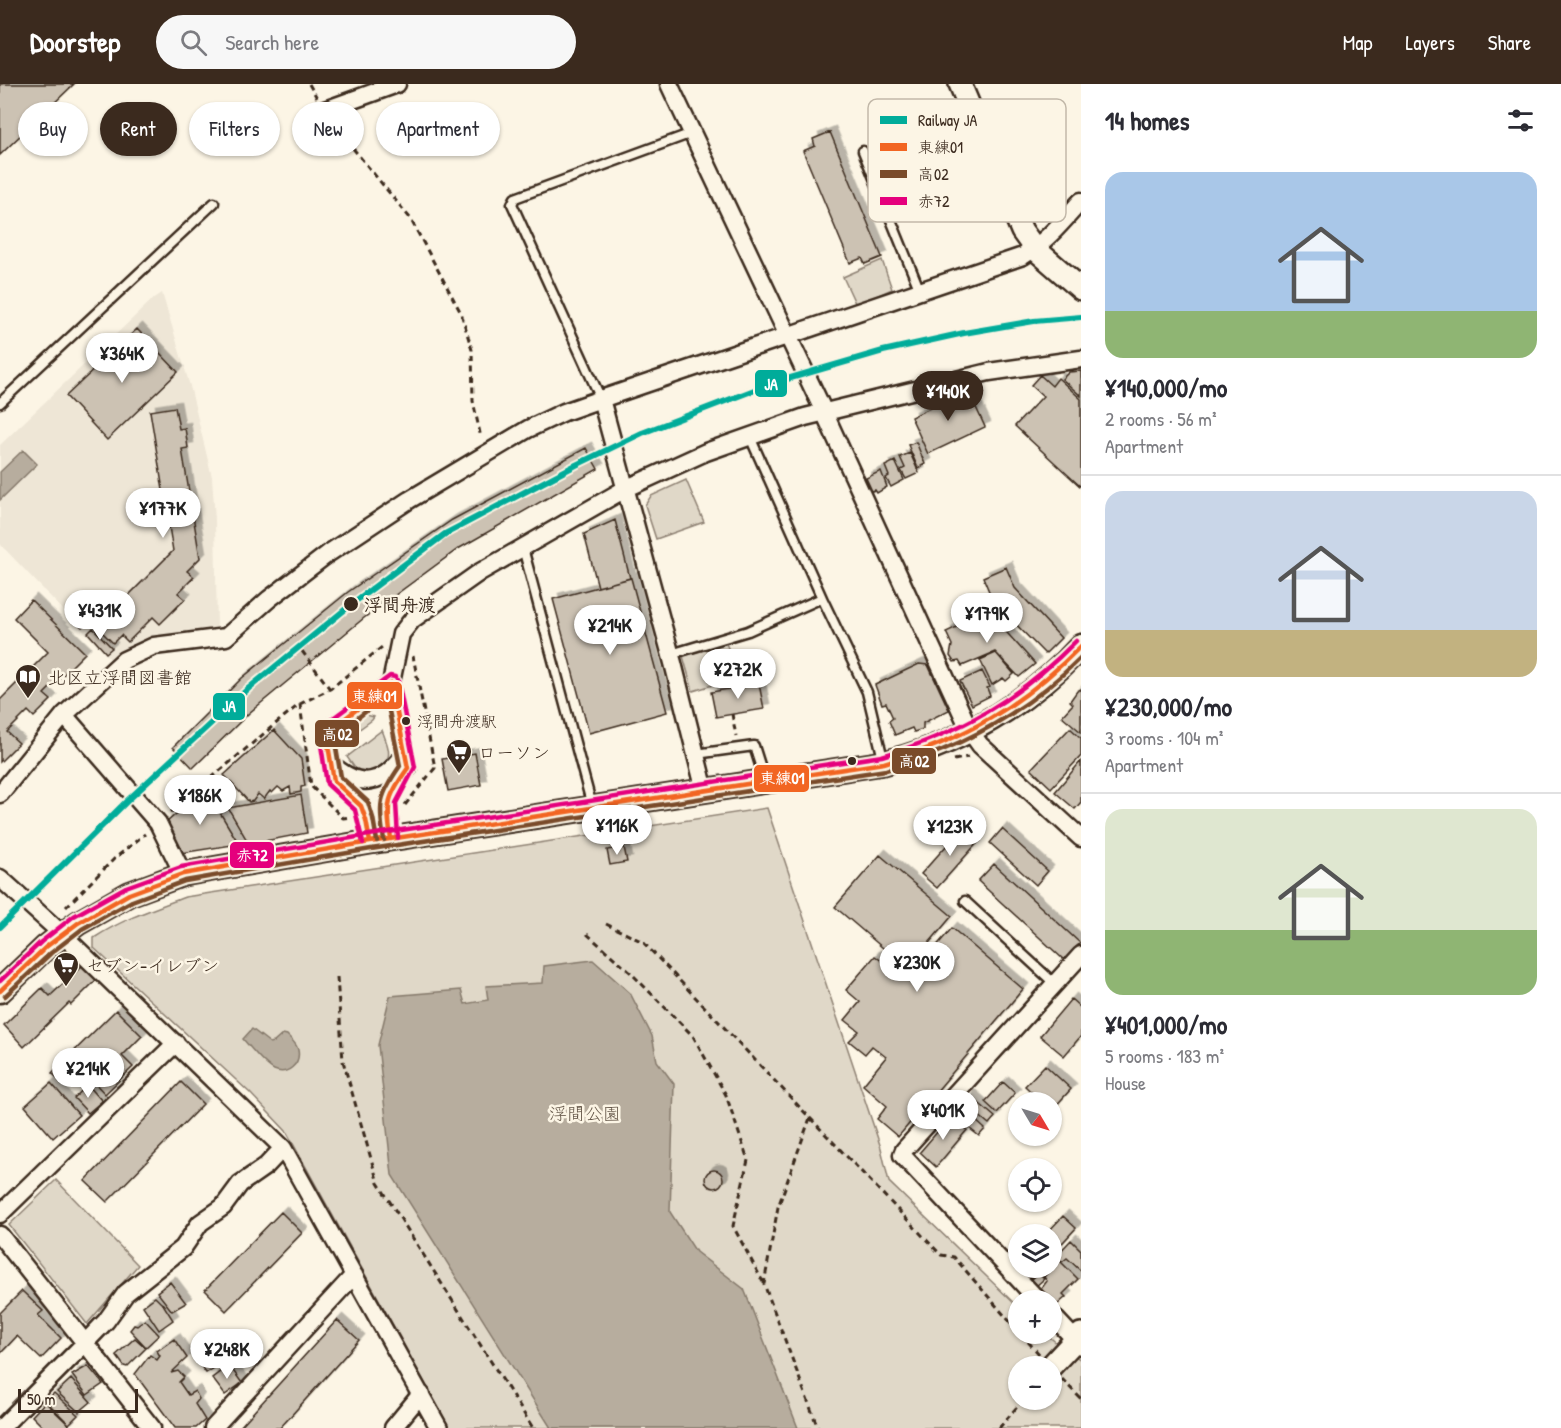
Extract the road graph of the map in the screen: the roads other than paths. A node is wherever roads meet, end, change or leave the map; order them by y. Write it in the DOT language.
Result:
graph roads {
  1 [pos="397,84"];
  2 [pos="669,84"];
  3 [pos="960,84"];
  4 [pos="966,99"];
  5 [pos="347,102"];
  6 [pos="692,133"];
  7 [pos="863,151"];
  8 [pos="868,163"];
  9 [pos="1081,201"];
  10 [pos="214,203"];
  11 [pos="1066,217"];
  12 [pos="892,222"];
  13 [pos="1018,222"];
  14 [pos="1061,222"];
  15 [pos="1035,249"];
  16 [pos="1073,274"];
  17 [pos="1081,290"];
  18 [pos="920,291"];
  19 [pos="787,336"];
  20 [pos="1081,359"];
  21 [pos="601,399"];
  22 [pos="0,403"];
  23 [pos="824,412"];
  24 [pos="750,436"];
  25 [pos="625,489"];
  26 [pos="523,548"];
  27 [pos="822,598"];
  28 [pos="1081,646"];
  29 [pos="670,654"];
  30 [pos="391,683"];
  31 [pos="64,715"];
  32 [pos="970,731"];
  33 [pos="405,753"];
  34 [pos="696,754"];
  35 [pos="884,763"];
  36 [pos="331,764"];
  37 [pos="765,782"];
  38 [pos="705,790"];
  39 [pos="0,794"];
  40 [pos="593,809"];
  41 [pos="1081,838"];
  42 [pos="381,841"];
  43 [pos="183,874"];
  44 [pos="0,878"];
  45 [pos="965,902"];
  46 [pos="61,923"];
  47 [pos="1081,955"];
  48 [pos="1055,984"];
  49 [pos="0,991"];
  50 [pos="176,1043"];
  51 [pos="283,1148"];
  52 [pos="0,1214"];
  53 [pos="0,1235"];
  54 [pos="354,1275"];
  55 [pos="1029,1290"];
  56 [pos="1062,1324"];
  57 [pos="1079,1340"];
  58 [pos="85,1343"];
  59 [pos="1062,1356"];
  60 [pos="420,1394"];
  61 [pos="1,1428"];
  62 [pos="152,1428"];
  63 [pos="213,1428"];
  64 [pos="393,1428"];
  65 [pos="440,1428"];
  1 -- 5 [label="street"];
  2 -- 6 [label="street"];
  3 -- 4 [label="street"];
  6 -- 19 [label="street"];
  6 -- 21 [label="lane"];
  7 -- 8 [label="lane"];
  9 -- 11 [label="street"];
  10 -- 22 [label="lane"];
  12 -- 18 [label="lane"];
  13 -- 15 [label="street"];
  14 -- 15 [label="street"];
  15 -- 16 [label="street"];
  15 -- 18 [label="street"];
  16 -- 17 [label="street"];
  18 -- 19 [label="street"];
  19 -- 21 [label="street"];
  19 -- 23 [label="street"];
  20 -- 23 [label="street"];
  21 -- 25 [label="street"];
  21 -- 31 [label="street"];
  23 -- 24 [label="street"];
  23 -- 32 [label="street"];
  24 -- 25 [label="street"];
  24 -- 27 [label="lane"];
  25 -- 26 [label="street"];
  25 -- 29 [label="street"];
  26 -- 30 [label="street"];
  26 -- 40 [label="lane"];
  27 -- 29 [label="lane"];
  27 -- 35 [label="lane"];
  28 -- 32 [label="main road"];
  29 -- 34 [label="street"];
  30 -- 33 [label="street"];
  30 -- 36 [label="street"];
  31 -- 39 [label="street"];
  31 -- 43 [label="street"];
  32 -- 35 [label="main road"];
  32 -- 41 [label="street"];
  33 -- 36 [label="street"];
  33 -- 42 [label="street"];
  34 -- 37 [label="lane"];
  34 -- 38 [label="street"];
  35 -- 37 [label="main road"];
  36 -- 42 [label="street"];
  37 -- 38 [label="main road"];
  38 -- 40 [label="main road"];
  40 -- 42 [label="main road"];
  42 -- 43 [label="main road"];
  43 -- 46 [label="main road"];
  44 -- 46 [label="street"];
  45 -- 48 [label="lane"];
  46 -- 49 [label="main road"];
  46 -- 50 [label="street"];
  47 -- 48 [label="street"];
  48 -- 55 [label="street"];
  50 -- 51 [label="street"];
  50 -- 52 [label="street"];
  51 -- 54 [label="street"];
  51 -- 58 [label="street"];
  53 -- 58 [label="street"];
  54 -- 60 [label="street"];
  54 -- 63 [label="street"];
  56 -- 57 [label="street"];
  57 -- 59 [label="street"];
  58 -- 61 [label="street"];
  58 -- 62 [label="street"];
  60 -- 64 [label="street"];
  60 -- 65 [label="street"];
}
